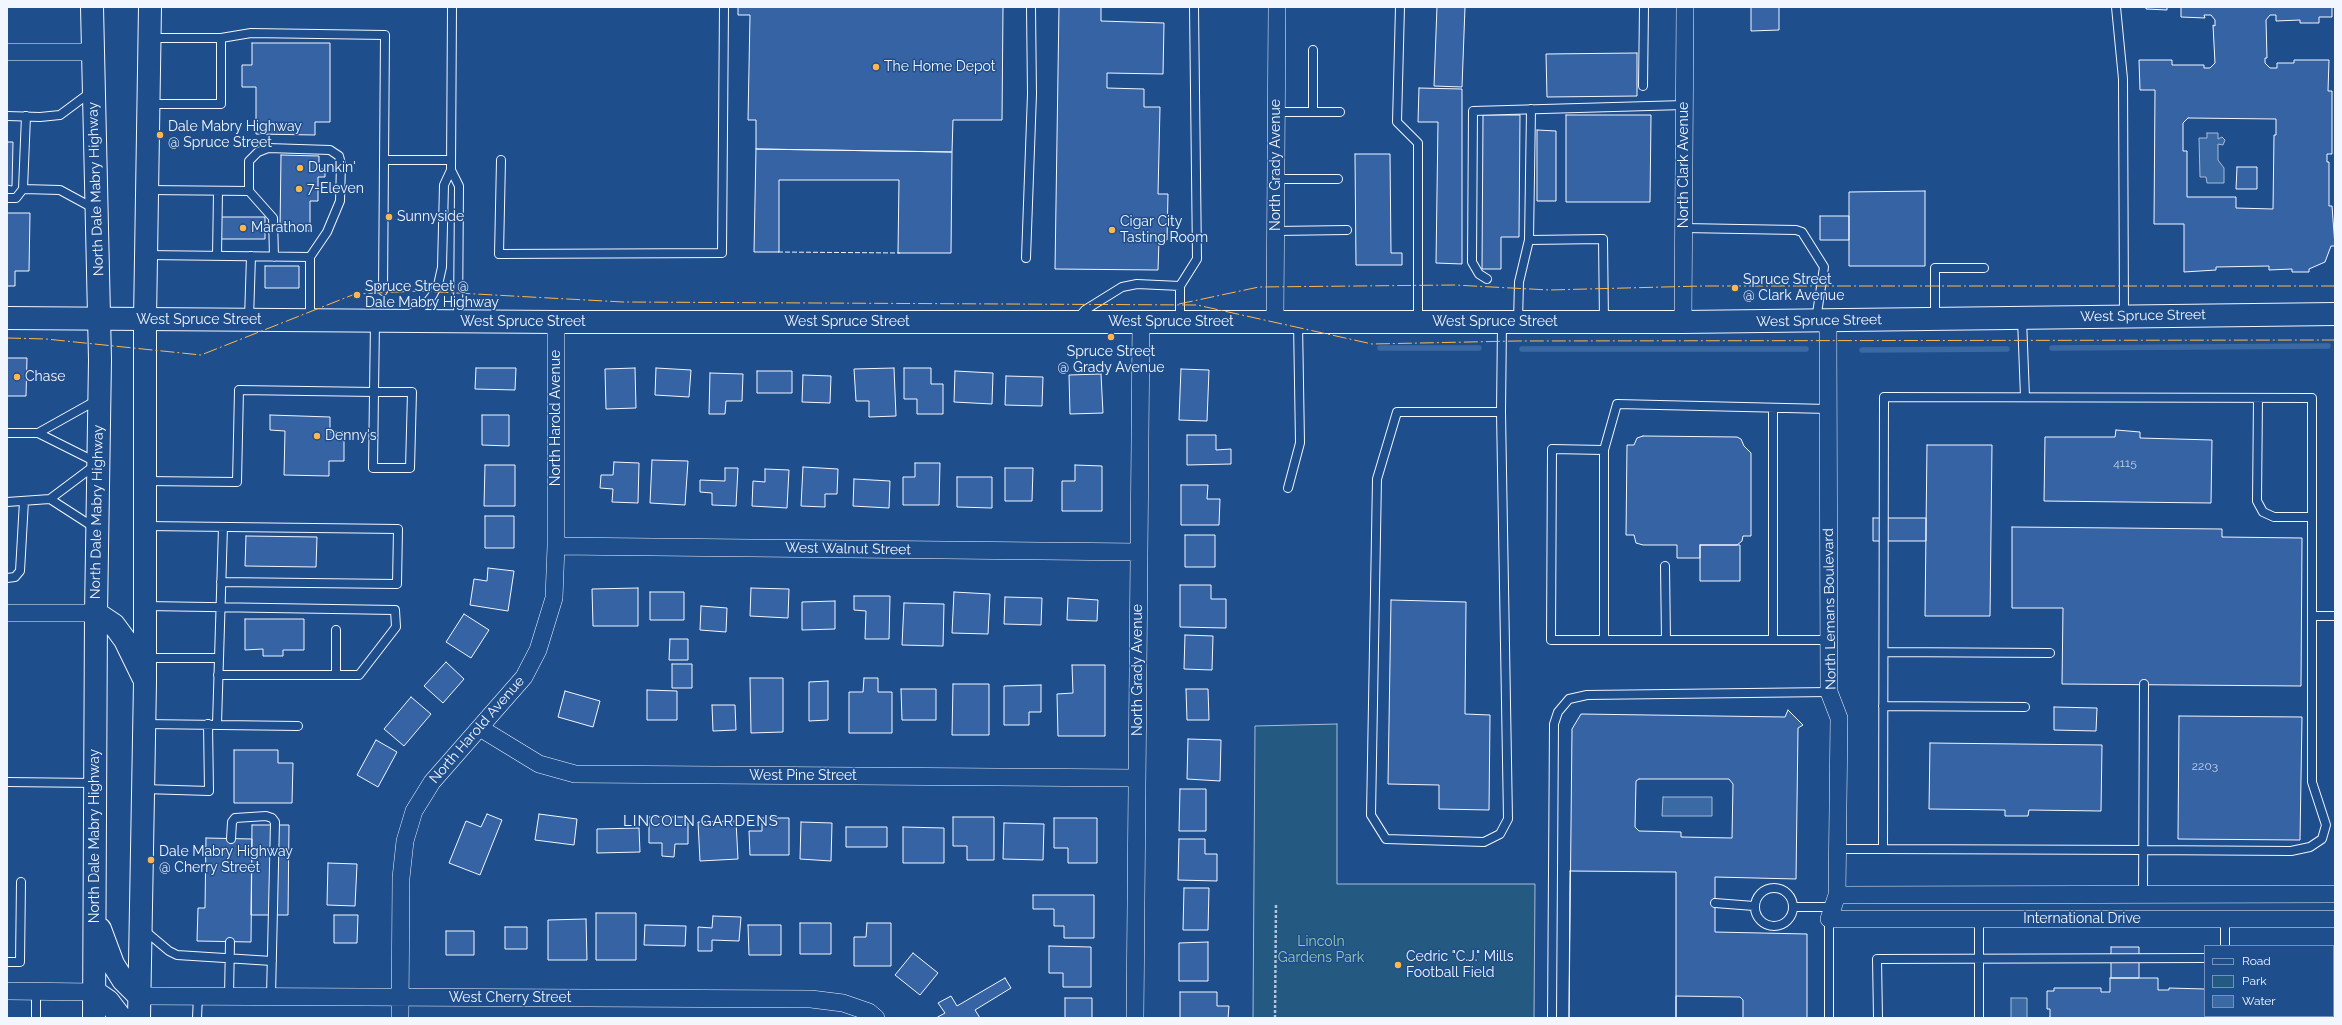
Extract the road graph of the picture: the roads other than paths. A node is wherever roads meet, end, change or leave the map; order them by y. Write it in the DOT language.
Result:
graph roads {
  1 [pos="92,7"];
  2 [pos="150,7"];
  3 [pos="452,7"];
  4 [pos="724,7"];
  5 [pos="1031,7"];
  6 [pos="1194,7"];
  7 [pos="1276,7"];
  8 [pos="1400,7"];
  9 [pos="1644,7"];
  10 [pos="1685,7"];
  11 [pos="2116,7"];
  12 [pos="149,38"];
  13 [pos="221,38"];
  14 [pos="1313,50"];
  15 [pos="7,52"];
  16 [pos="92,52"];
  17 [pos="1643,86"];
  18 [pos="93,90"];
  19 [pos="148,104"];
  20 [pos="1684,105"];
  21 [pos="1531,109"];
  22 [pos="1276,112"];
  23 [pos="1314,112"];
  24 [pos="1340,112"];
  25 [pos="7,116"];
  26 [pos="26,116"];
  27 [pos="384,160"];
  28 [pos="451,160"];
  29 [pos="501,160"];
  30 [pos="451,170"];
  31 [pos="1276,179"];
  32 [pos="1338,179"];
  33 [pos="23,189"];
  34 [pos="147,190"];
  35 [pos="218,191"];
  36 [pos="250,191"];
  37 [pos="7,198"];
  38 [pos="96,210"];
  39 [pos="1684,228"];
  40 [pos="1347,230"];
  41 [pos="1276,231"];
  42 [pos="1529,240"];
  43 [pos="146,255"];
  44 [pos="217,256"];
  45 [pos="251,256"];
  46 [pos="274,257"];
  47 [pos="310,257"];
  48 [pos="1026,258"];
  49 [pos="1984,268"];
  50 [pos="1487,279"];
  51 [pos="1180,286"];
  52 [pos="383,291"];
  53 [pos="2335,314"];
  54 [pos="2124,317"];
  55 [pos="7,318"];
  56 [pos="2022,318"];
  57 [pos="99,319"];
  58 [pos="1935,319"];
  59 [pos="145,320"];
  60 [pos="250,320"];
  61 [pos="310,321"];
  62 [pos="375,321"];
  63 [pos="396,321"];
  64 [pos="1822,321"];
  65 [pos="458,322"];
  66 [pos="556,322"];
  67 [pos="1073,322"];
  68 [pos="1180,322"];
  69 [pos="1275,322"];
  70 [pos="1298,322"];
  71 [pos="1418,322"];
  72 [pos="1510,322"];
  73 [pos="1604,322"];
  74 [pos="1683,322"];
  75 [pos="1141,323"];
  76 [pos="374,392"];
  77 [pos="100,398"];
  78 [pos="2025,398"];
  79 [pos="2258,398"];
  80 [pos="1773,408"];
  81 [pos="1828,410"];
  82 [pos="1501,412"];
  83 [pos="7,433"];
  84 [pos="38,434"];
  85 [pos="1604,450"];
  86 [pos="98,463"];
  87 [pos="145,480"];
  88 [pos="1288,488"];
  89 [pos="50,499"];
  90 [pos="24,500"];
  91 [pos="7,502"];
  92 [pos="2312,517"];
  93 [pos="145,526"];
  94 [pos="223,527"];
  95 [pos="97,529"];
  96 [pos="556,546"];
  97 [pos="1139,552"];
  98 [pos="1665,566"];
  99 [pos="7,578"];
  100 [pos="221,582"];
  101 [pos="145,606"];
  102 [pos="220,608"];
  103 [pos="7,613"];
  104 [pos="96,613"];
  105 [pos="2312,616"];
  106 [pos="2335,616"];
  107 [pos="336,630"];
  108 [pos="1604,640"];
  109 [pos="1666,640"];
  110 [pos="1773,640"];
  111 [pos="1829,640"];
  112 [pos="1884,652"];
  113 [pos="2050,653"];
  114 [pos="145,658"];
  115 [pos="218,658"];
  116 [pos="218,675"];
  117 [pos="336,675"];
  118 [pos="145,682"];
  119 [pos="2144,684"];
  120 [pos="1829,692"];
  121 [pos="1884,706"];
  122 [pos="2025,707"];
  123 [pos="144,724"];
  124 [pos="212,724"];
  125 [pos="298,726"];
  126 [pos="480,728"];
  127 [pos="1137,778"];
  128 [pos="7,782"];
  129 [pos="95,783"];
  130 [pos="143,789"];
  131 [pos="231,838"];
  132 [pos="1838,849"];
  133 [pos="1883,849"];
  134 [pos="2143,850"];
  135 [pos="21,882"];
  136 [pos="1978,894"];
  137 [pos="2143,894"];
  138 [pos="2225,894"];
  139 [pos="2335,894"];
  140 [pos="1715,903"];
  141 [pos="1754,906"];
  142 [pos="1793,907"];
  143 [pos="1833,907"];
  144 [pos="95,915"];
  145 [pos="2225,918"];
  146 [pos="2335,918"];
  147 [pos="1978,919"];
  148 [pos="141,926"];
  149 [pos="230,942"];
  150 [pos="2225,945"];
  151 [pos="1978,958"];
  152 [pos="2204,958"];
  153 [pos="230,960"];
  154 [pos="272,961"];
  155 [pos="7,962"];
  156 [pos="7,991"];
  157 [pos="36,991"];
  158 [pos="95,992"];
  159 [pos="139,996"];
  160 [pos="198,996"];
  161 [pos="229,996"];
  162 [pos="271,996"];
  163 [pos="400,997"];
  164 [pos="36,1018"];
  165 [pos="94,1018"];
  166 [pos="121,1018"];
  167 [pos="139,1018"];
  168 [pos="197,1018"];
  169 [pos="400,1018"];
  170 [pos="876,1018"];
  171 [pos="1135,1018"];
  172 [pos="1552,1018"];
  173 [pos="1829,1018"];
  174 [pos="1878,1018"];
  175 [pos="1979,1018"];
  1 -- 16 [label="street, North Dale Mabry Highway"];
  2 -- 12 [label="street"];
  3 -- 28 [label="lane"];
  4 -- 29 [label="lane"];
  5 -- 48 [label="lane"];
  6 -- 51 [label="lane"];
  7 -- 22 [label="street, North Grady Avenue"];
  8 -- 71 [label="lane"];
  9 -- 17 [label="lane"];
  10 -- 20 [label="street, North Clark Avenue"];
  11 -- 54 [label="lane"];
  12 -- 13 [label="lane"];
  12 -- 19 [label="street"];
  13 -- 19 [label="lane"];
  13 -- 27 [label="lane"];
  14 -- 23 [label="lane"];
  15 -- 16 [label="street"];
  16 -- 18 [label="street, North Dale Mabry Highway"];
  18 -- 26 [label="lane"];
  18 -- 38 [label="street, North Dale Mabry Highway"];
  19 -- 34 [label="street"];
  20 -- 21 [label="lane"];
  20 -- 39 [label="street, North Clark Avenue"];
  21 -- 42 [label="lane"];
  21 -- 50 [label="lane"];
  22 -- 23 [label="lane"];
  22 -- 31 [label="street, North Grady Avenue"];
  23 -- 24 [label="lane"];
  25 -- 26 [label="lane"];
  26 -- 33 [label="lane"];
  27 -- 28 [label="lane"];
  27 -- 52 [label="lane"];
  28 -- 30 [label="lane"];
  30 -- 63 [label="lane"];
  30 -- 65 [label="lane"];
  31 -- 32 [label="lane"];
  31 -- 41 [label="street, North Grady Avenue"];
  33 -- 37 [label="lane"];
  33 -- 38 [label="lane"];
  34 -- 35 [label="lane"];
  34 -- 43 [label="street"];
  35 -- 36 [label="lane"];
  35 -- 44 [label="lane"];
  36 -- 46 [label="lane"];
  36 -- 47 [label="lane"];
  38 -- 57 [label="street, North Dale Mabry Highway"];
  39 -- 64 [label="lane"];
  39 -- 74 [label="street, North Clark Avenue"];
  40 -- 41 [label="lane"];
  41 -- 69 [label="street, North Grady Avenue"];
  42 -- 72 [label="lane"];
  42 -- 73 [label="lane"];
  43 -- 44 [label="lane"];
  43 -- 59 [label="street"];
  44 -- 45 [label="lane"];
  45 -- 46 [label="lane"];
  45 -- 60 [label="lane"];
  46 -- 47 [label="lane"];
  47 -- 61 [label="lane"];
  49 -- 58 [label="lane"];
  51 -- 67 [label="lane"];
  51 -- 68 [label="lane"];
  53 -- 54 [label="street, West Spruce Street"];
  54 -- 56 [label="street, West Spruce Street"];
  55 -- 57 [label="street, West Spruce Street"];
  56 -- 58 [label="street, West Spruce Street"];
  56 -- 78 [label="lane"];
  57 -- 59 [label="street, West Spruce Street"];
  57 -- 77 [label="street, North Dale Mabry Highway"];
  58 -- 64 [label="street, West Spruce Street"];
  59 -- 60 [label="street, West Spruce Street"];
  59 -- 87 [label="street"];
  60 -- 61 [label="street, West Spruce Street"];
  61 -- 62 [label="street, West Spruce Street"];
  62 -- 63 [label="street, West Spruce Street"];
  62 -- 76 [label="lane"];
  63 -- 65 [label="street, West Spruce Street"];
  64 -- 74 [label="street, West Spruce Street"];
  64 -- 81 [label="street, North Lemans Boulevard"];
  65 -- 66 [label="street, West Spruce Street"];
  66 -- 67 [label="street, West Spruce Street"];
  66 -- 96 [label="street, North Harold Avenue"];
  67 -- 75 [label="street, West Spruce Street"];
  68 -- 69 [label="street, West Spruce Street"];
  68 -- 75 [label="street, West Spruce Street"];
  69 -- 70 [label="street, West Spruce Street"];
  70 -- 71 [label="street, West Spruce Street"];
  70 -- 88 [label="lane"];
  71 -- 72 [label="street, West Spruce Street"];
  72 -- 73 [label="street, West Spruce Street"];
  72 -- 82 [label="lane"];
  73 -- 74 [label="street, West Spruce Street"];
  75 -- 97 [label="street, North Grady Avenue"];
  76 -- 76 [label="lane"];
  76 -- 87 [label="lane"];
  77 -- 84 [label="lane"];
  77 -- 86 [label="street, North Dale Mabry Highway"];
  78 -- 79 [label="lane"];
  78 -- 112 [label="lane"];
  79 -- 92 [label="lane"];
  79 -- 92 [label="lane"];
  80 -- 81 [label="lane"];
  80 -- 85 [label="lane"];
  80 -- 110 [label="lane"];
  81 -- 111 [label="street, North Lemans Boulevard"];
  82 -- 82 [label="lane"];
  83 -- 84 [label="lane"];
  84 -- 86 [label="lane"];
  85 -- 108 [label="lane"];
  85 -- 108 [label="lane"];
  86 -- 89 [label="lane"];
  86 -- 95 [label="street, North Dale Mabry Highway"];
  87 -- 93 [label="street"];
  89 -- 90 [label="lane"];
  89 -- 95 [label="lane"];
  90 -- 91 [label="lane"];
  90 -- 99 [label="lane"];
  92 -- 105 [label="lane"];
  93 -- 94 [label="lane"];
  93 -- 101 [label="street"];
  94 -- 100 [label="lane"];
  94 -- 100 [label="lane"];
  95 -- 104 [label="street, North Dale Mabry Highway"];
  96 -- 97 [label="street, West Walnut Street"];
  96 -- 126 [label="street, North Harold Avenue"];
  97 -- 127 [label="street, North Grady Avenue"];
  98 -- 109 [label="lane"];
  100 -- 102 [label="lane"];
  101 -- 102 [label="lane"];
  101 -- 114 [label="street"];
  102 -- 115 [label="lane"];
  102 -- 117 [label="lane"];
  103 -- 104 [label="street"];
  104 -- 118 [label="street"];
  104 -- 129 [label="street, North Dale Mabry Highway"];
  105 -- 106 [label="lane"];
  105 -- 134 [label="lane"];
  107 -- 117 [label="lane"];
  108 -- 109 [label="lane"];
  109 -- 110 [label="lane"];
  110 -- 111 [label="lane"];
  111 -- 120 [label="street, North Lemans Boulevard"];
  112 -- 113 [label="lane"];
  112 -- 121 [label="lane"];
  114 -- 115 [label="lane"];
  114 -- 118 [label="street"];
  115 -- 116 [label="lane"];
  116 -- 117 [label="lane"];
  116 -- 124 [label="lane"];
  118 -- 123 [label="street"];
  119 -- 134 [label="lane"];
  120 -- 132 [label="street, North Lemans Boulevard"];
  120 -- 172 [label="lane"];
  121 -- 122 [label="lane"];
  121 -- 133 [label="lane"];
  123 -- 124 [label="lane"];
  123 -- 130 [label="street"];
  124 -- 125 [label="lane"];
  124 -- 130 [label="lane"];
  126 -- 127 [label="street, West Pine Street"];
  126 -- 163 [label="street, North Harold Avenue"];
  127 -- 171 [label="street, North Grady Avenue"];
  128 -- 129 [label="lane"];
  129 -- 144 [label="street, North Dale Mabry Highway"];
  130 -- 148 [label="street"];
  131 -- 154 [label="lane"];
  132 -- 133 [label="lane"];
  132 -- 143 [label="street, North Lemans Boulevard"];
  133 -- 134 [label="lane"];
  134 -- 137 [label="lane"];
  135 -- 155 [label="lane"];
  136 -- 137 [label="street, International Drive"];
  136 -- 143 [label="street, International Drive"];
  136 -- 147 [label="street"];
  137 -- 138 [label="street, International Drive"];
  138 -- 139 [label="street, International Drive"];
  138 -- 145 [label="street"];
  140 -- 141 [label="lane"];
  141 -- 142 [label="lane"];
  141 -- 142 [label="lane"];
  142 -- 143 [label="lane"];
  143 -- 147 [label="street, International Drive"];
  143 -- 173 [label="lane"];
  144 -- 158 [label="street, North Dale Mabry Highway"];
  144 -- 159 [label="street"];
  145 -- 146 [label="street, International Drive"];
  145 -- 147 [label="street, International Drive"];
  145 -- 150 [label="lane"];
  147 -- 151 [label="lane"];
  148 -- 153 [label="lane"];
  148 -- 159 [label="street"];
  149 -- 153 [label="lane"];
  151 -- 152 [label="lane"];
  151 -- 174 [label="lane"];
  151 -- 175 [label="lane"];
  153 -- 154 [label="lane"];
  153 -- 161 [label="lane"];
  154 -- 162 [label="lane"];
  156 -- 157 [label="street"];
  157 -- 158 [label="street"];
  157 -- 164 [label="lane"];
  158 -- 165 [label="street, North Dale Mabry Highway"];
  158 -- 166 [label="street"];
  159 -- 160 [label="street, West Cherry Street"];
  159 -- 167 [label="street"];
  160 -- 161 [label="street, West Cherry Street"];
  160 -- 168 [label="lane"];
  161 -- 162 [label="street, West Cherry Street"];
  162 -- 163 [label="street, West Cherry Street"];
  163 -- 169 [label="street, North Harold Avenue"];
  163 -- 170 [label="street, West Cherry Street"];
}
